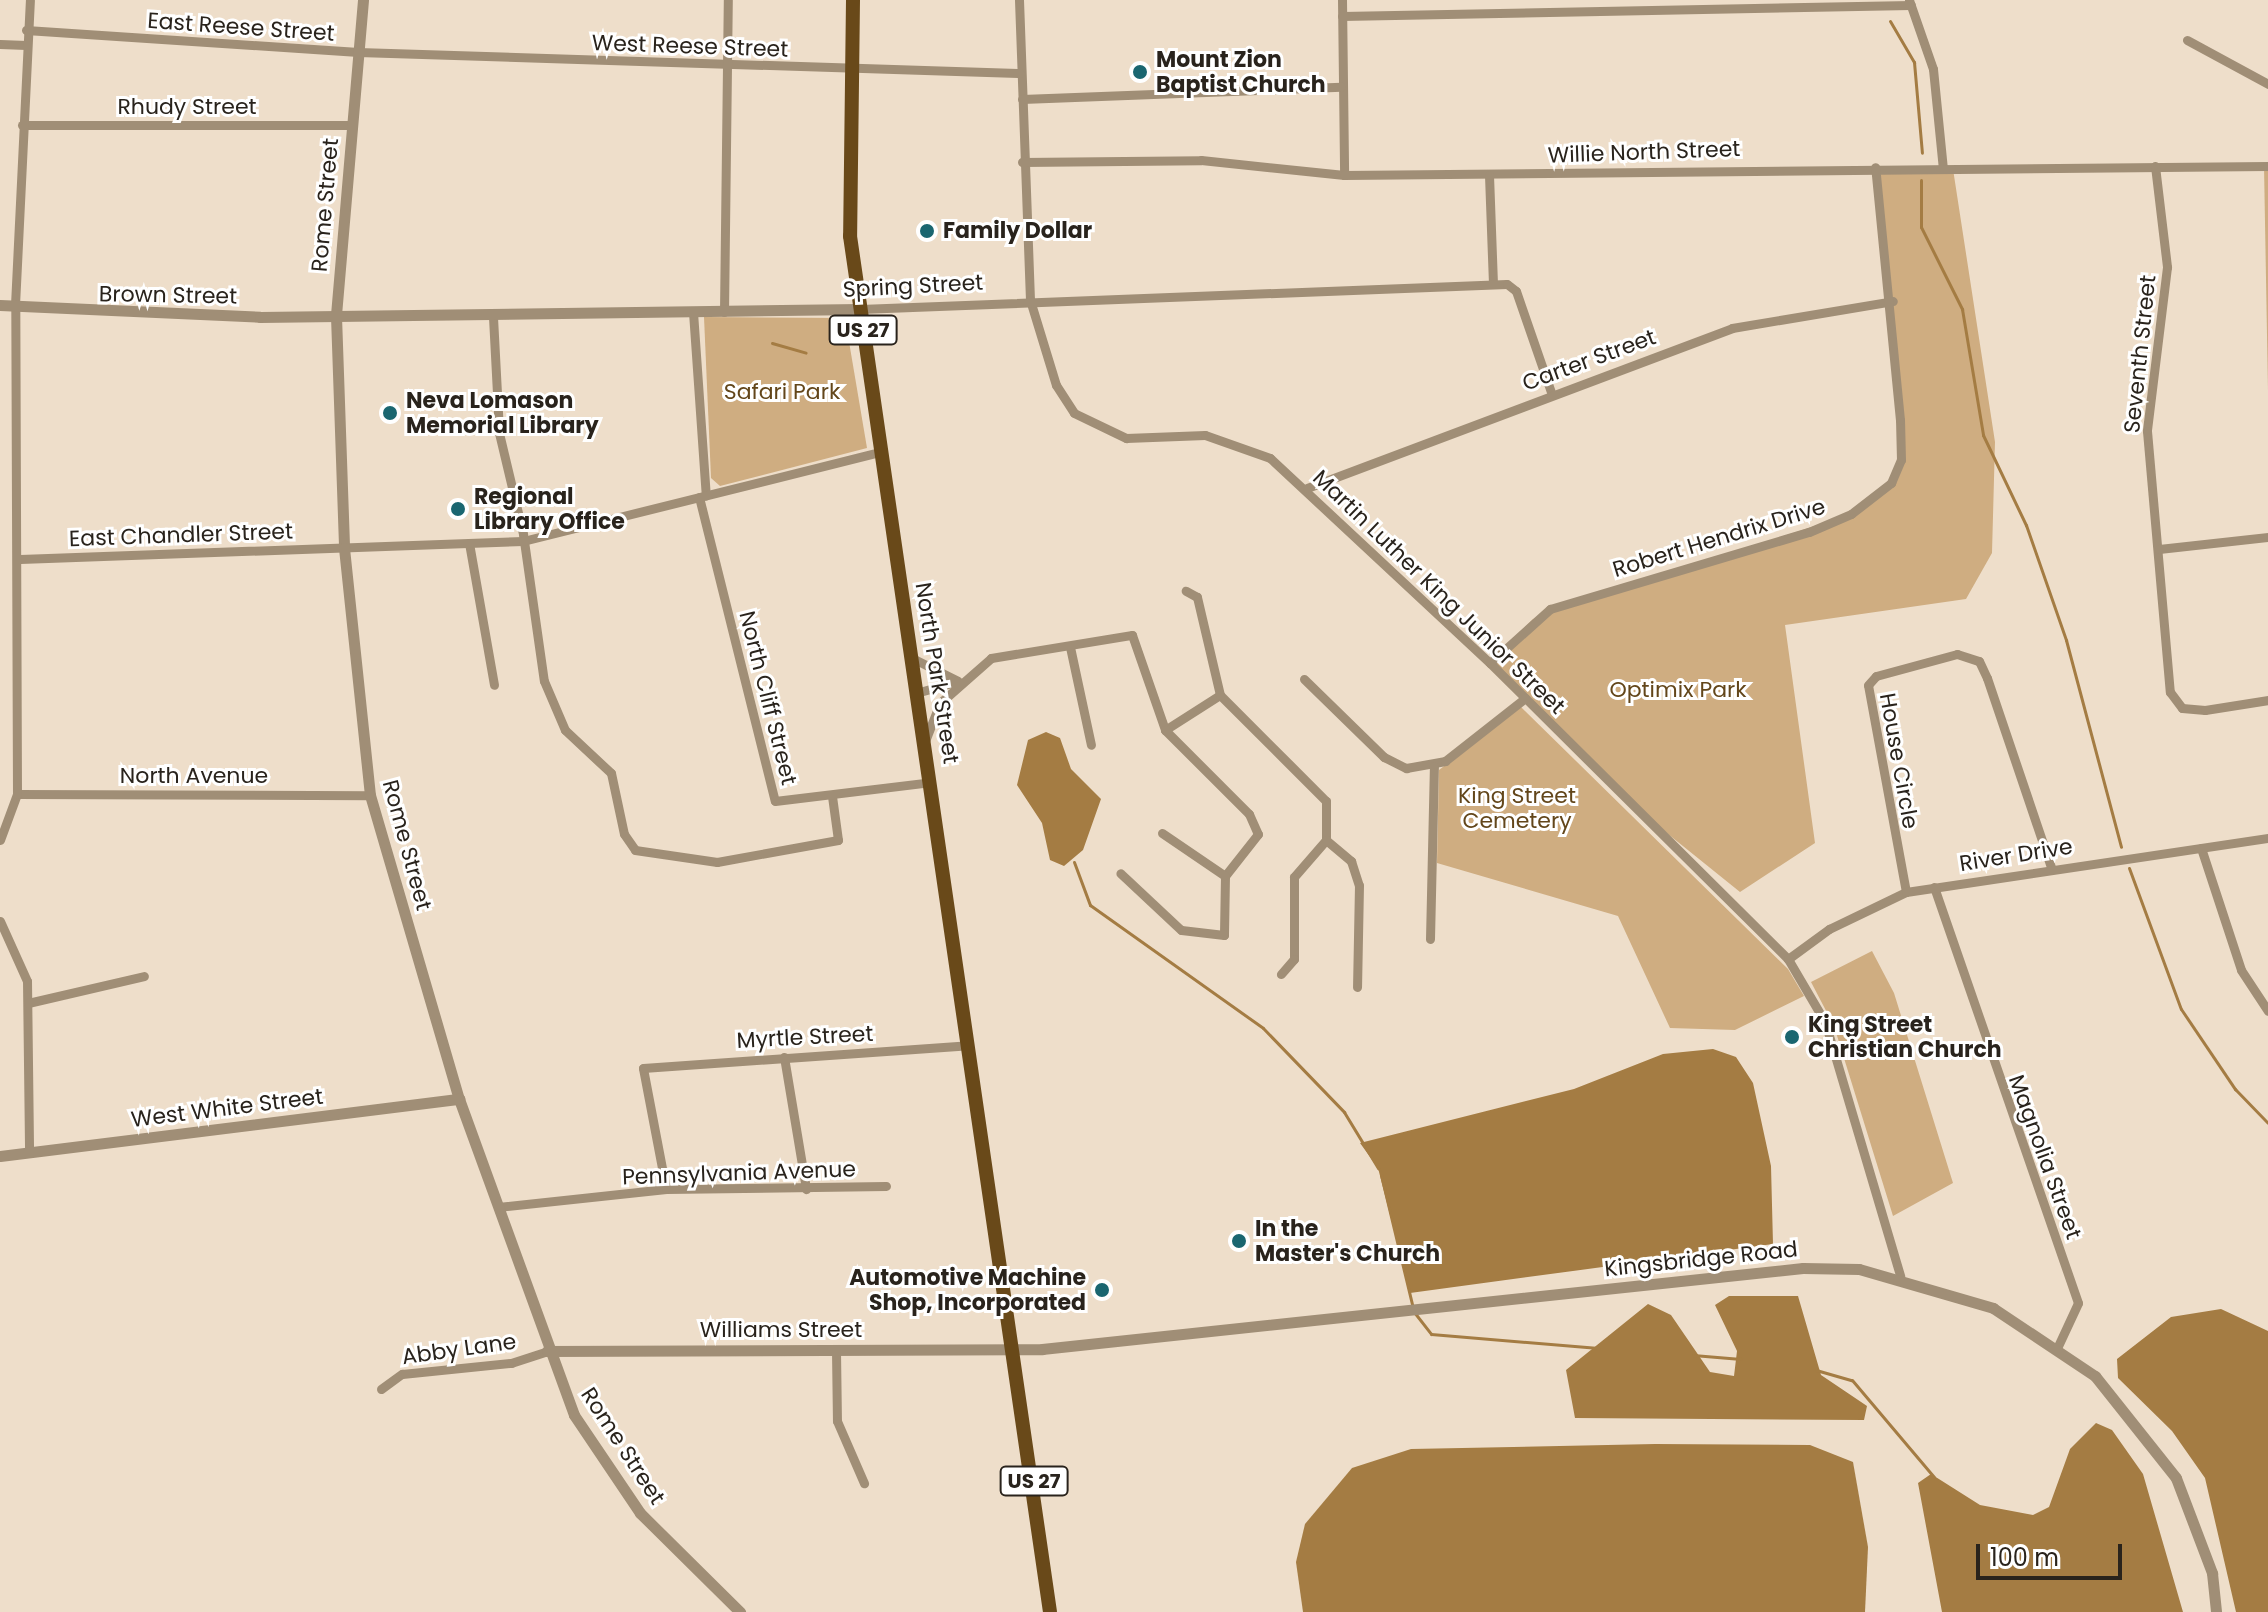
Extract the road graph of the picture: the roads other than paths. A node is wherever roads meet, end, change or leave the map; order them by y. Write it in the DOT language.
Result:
graph roads {
  1 [pos="30,0"];
  2 [pos="363,0"];
  3 [pos="728,0"];
  4 [pos="853,0"];
  5 [pos="1019,0"];
  6 [pos="1342,0"];
  7 [pos="1910,2"];
  8 [pos="1342,16"];
  9 [pos="26,30"];
  10 [pos="2187,40"];
  11 [pos="0,44"];
  12 [pos="26,45"];
  13 [pos="358,52"];
  14 [pos="727,66"];
  15 [pos="851,69"];
  16 [pos="1020,73"];
  17 [pos="2268,84"];
  18 [pos="1341,87"];
  19 [pos="1022,99"];
  20 [pos="22,125"];
  21 [pos="351,125"];
  22 [pos="1022,162"];
  23 [pos="2155,166"];
  24 [pos="2268,166"];
  25 [pos="1875,167"];
  26 [pos="1943,169"];
  27 [pos="1344,175"];
  28 [pos="1489,175"];
  29 [pos="1493,282"];
  30 [pos="1030,300"];
  31 [pos="1893,301"];
  32 [pos="0,305"];
  33 [pos="15,305"];
  34 [pos="860,309"];
  35 [pos="693,312"];
  36 [pos="724,312"];
  37 [pos="336,316"];
  38 [pos="493,317"];
  39 [pos="1551,392"];
  40 [pos="881,452"];
  41 [pos="1307,488"];
  42 [pos="702,497"];
  43 [pos="2268,537"];
  44 [pos="523,541"];
  45 [pos="469,543"];
  46 [pos="344,548"];
  47 [pos="2159,549"];
  48 [pos="20,559"];
  49 [pos="1186,591"];
  50 [pos="1070,647"];
  51 [pos="911,657"];
  52 [pos="1490,663"];
  53 [pos="1304,679"];
  54 [pos="958,681"];
  55 [pos="494,685"];
  56 [pos="916,693"];
  57 [pos="1220,695"];
  58 [pos="1525,698"];
  59 [pos="2268,700"];
  60 [pos="1165,730"];
  61 [pos="925,741"];
  62 [pos="1091,745"];
  63 [pos="1434,766"];
  64 [pos="931,782"];
  65 [pos="17,794"];
  66 [pos="370,795"];
  67 [pos="832,796"];
  68 [pos="1162,833"];
  69 [pos="2268,838"];
  70 [pos="0,840"];
  71 [pos="1326,840"];
  72 [pos="2201,848"];
  73 [pos="2051,867"];
  74 [pos="1120,873"];
  75 [pos="1225,876"];
  76 [pos="1934,887"];
  77 [pos="1906,892"];
  78 [pos="0,921"];
  79 [pos="1430,939"];
  80 [pos="1788,959"];
  81 [pos="1281,974"];
  82 [pos="144,976"];
  83 [pos="1357,987"];
  84 [pos="28,1003"];
  85 [pos="2268,1011"];
  86 [pos="968,1045"];
  87 [pos="784,1057"];
  88 [pos="459,1099"];
  89 [pos="29,1153"];
  90 [pos="0,1156"];
  91 [pos="886,1186"];
  92 [pos="666,1189"];
  93 [pos="806,1189"];
  94 [pos="498,1207"];
  95 [pos="1900,1276"];
  96 [pos="2058,1346"];
  97 [pos="1015,1350"];
  98 [pos="547,1351"];
  99 [pos="836,1351"];
  100 [pos="381,1389"];
  101 [pos="864,1483"];
  102 [pos="740,1612"];
  103 [pos="1050,1612"];
  104 [pos="2216,1612"];
  1 -- 9 [label="street"];
  2 -- 13 [label="street, Rome Street"];
  3 -- 14 [label="street"];
  4 -- 15 [label="main road, North Park Street / US 27"];
  5 -- 16 [label="street, Martin Luther King Junior Street"];
  6 -- 8 [label="street"];
  7 -- 8 [label="street"];
  7 -- 26 [label="street"];
  8 -- 18 [label="street"];
  9 -- 12 [label="street"];
  9 -- 13 [label="street, East Reese Street"];
  10 -- 17 [label="street"];
  11 -- 12 [label="street"];
  12 -- 20 [label="street"];
  13 -- 14 [label="street, West Reese Street"];
  13 -- 21 [label="street, Rome Street"];
  14 -- 15 [label="street, West Reese Street"];
  14 -- 36 [label="street"];
  15 -- 16 [label="street, West Reese Street"];
  15 -- 34 [label="main road, North Park Street / US 27"];
  16 -- 19 [label="street, Martin Luther King Junior Street"];
  18 -- 19 [label="street"];
  18 -- 27 [label="street"];
  19 -- 22 [label="street, Martin Luther King Junior Street"];
  20 -- 21 [label="street, Rhudy Street"];
  20 -- 33 [label="street"];
  21 -- 37 [label="street, Rome Street"];
  22 -- 27 [label="street, Willie North Street"];
  22 -- 30 [label="street, Martin Luther King Junior Street"];
  23 -- 24 [label="street, Willie North Street"];
  23 -- 26 [label="street, Willie North Street"];
  23 -- 47 [label="street, Seventh Street"];
  25 -- 26 [label="street, Willie North Street"];
  25 -- 28 [label="street, Willie North Street"];
  25 -- 31 [label="street, Robert Hendrix Drive"];
  27 -- 28 [label="street, Willie North Street"];
  28 -- 29 [label="street"];
  29 -- 30 [label="street, Spring Street"];
  29 -- 39 [label="street"];
  30 -- 34 [label="street, Spring Street"];
  30 -- 41 [label="street, Martin Luther King Junior Street"];
  31 -- 39 [label="street, Carter Street"];
  31 -- 52 [label="street, Robert Hendrix Drive"];
  32 -- 33 [label="street, Brown Street"];
  33 -- 37 [label="street, Brown Street"];
  33 -- 48 [label="street"];
  34 -- 36 [label="street, Spring Street"];
  34 -- 40 [label="main road, North Park Street / US 27"];
  35 -- 36 [label="street, Spring Street"];
  35 -- 38 [label="street, Spring Street"];
  35 -- 42 [label="street, North Cliff Street"];
  37 -- 38 [label="street, Spring Street"];
  37 -- 46 [label="street, Rome Street"];
  38 -- 44 [label="street"];
  39 -- 41 [label="street, Carter Street"];
  40 -- 42 [label="street, East Chandler Street"];
  40 -- 51 [label="main road, North Park Street / US 27"];
  41 -- 52 [label="street, Martin Luther King Junior Street"];
  42 -- 44 [label="street, East Chandler Street"];
  42 -- 67 [label="street, North Cliff Street"];
  43 -- 47 [label="street"];
  44 -- 45 [label="street, East Chandler Street"];
  44 -- 67 [label="street"];
  45 -- 46 [label="street, East Chandler Street"];
  45 -- 55 [label="street"];
  46 -- 48 [label="street, East Chandler Street"];
  46 -- 66 [label="street, Rome Street"];
  47 -- 59 [label="street, Seventh Street"];
  48 -- 65 [label="street"];
  49 -- 57 [label="street"];
  50 -- 54 [label="street"];
  50 -- 60 [label="street"];
  50 -- 62 [label="street"];
  51 -- 54 [label="street"];
  51 -- 56 [label="main road, North Park Street / US 27"];
  52 -- 58 [label="street, Martin Luther King Junior Street"];
  53 -- 63 [label="street"];
  54 -- 56 [label="street"];
  54 -- 61 [label="street"];
  56 -- 61 [label="main road, North Park Street / US 27"];
  57 -- 60 [label="street"];
  57 -- 71 [label="street"];
  58 -- 63 [label="street"];
  58 -- 80 [label="street, Martin Luther King Junior Street"];
  60 -- 75 [label="street"];
  61 -- 64 [label="main road, North Park Street / US 27"];
  63 -- 79 [label="street"];
  64 -- 67 [label="street, North Cliff Street"];
  64 -- 86 [label="main road, North Park Street / US 27"];
  65 -- 66 [label="street, North Avenue"];
  65 -- 70 [label="street"];
  66 -- 88 [label="street, Rome Street"];
  68 -- 75 [label="street"];
  69 -- 72 [label="street, River Drive"];
  71 -- 81 [label="street"];
  71 -- 83 [label="street"];
  72 -- 73 [label="street, River Drive"];
  72 -- 85 [label="street"];
  73 -- 76 [label="street, River Drive"];
  73 -- 77 [label="street, House Circle"];
  74 -- 75 [label="street"];
  76 -- 77 [label="street, River Drive"];
  76 -- 96 [label="street, Magnolia Street"];
  77 -- 80 [label="street, River Drive"];
  78 -- 84 [label="street"];
  80 -- 95 [label="street, Martin Luther King Junior Street"];
  82 -- 84 [label="street"];
  84 -- 89 [label="street"];
  86 -- 87 [label="street, Myrtle Street"];
  86 -- 97 [label="main road, North Park Street / US 27"];
  87 -- 92 [label="street, Myrtle Street"];
  87 -- 93 [label="street"];
  88 -- 89 [label="street, West White Street"];
  88 -- 94 [label="street, Rome Street"];
  89 -- 90 [label="street, West White Street"];
  91 -- 93 [label="street, Pennsylvania Avenue"];
  92 -- 93 [label="street, Pennsylvania Avenue"];
  92 -- 94 [label="street, Pennsylvania Avenue"];
  94 -- 98 [label="street, Rome Street"];
  95 -- 96 [label="street, Kingsbridge Road"];
  95 -- 97 [label="street, Kingsbridge Road"];
  96 -- 104 [label="street, Kingsbridge Road"];
  97 -- 99 [label="street, Williams Street"];
  97 -- 103 [label="main road, US 27"];
  98 -- 99 [label="street, Williams Street"];
  98 -- 100 [label="street, Abby Lane"];
  98 -- 102 [label="street, Rome Street"];
  99 -- 101 [label="street"];
}
